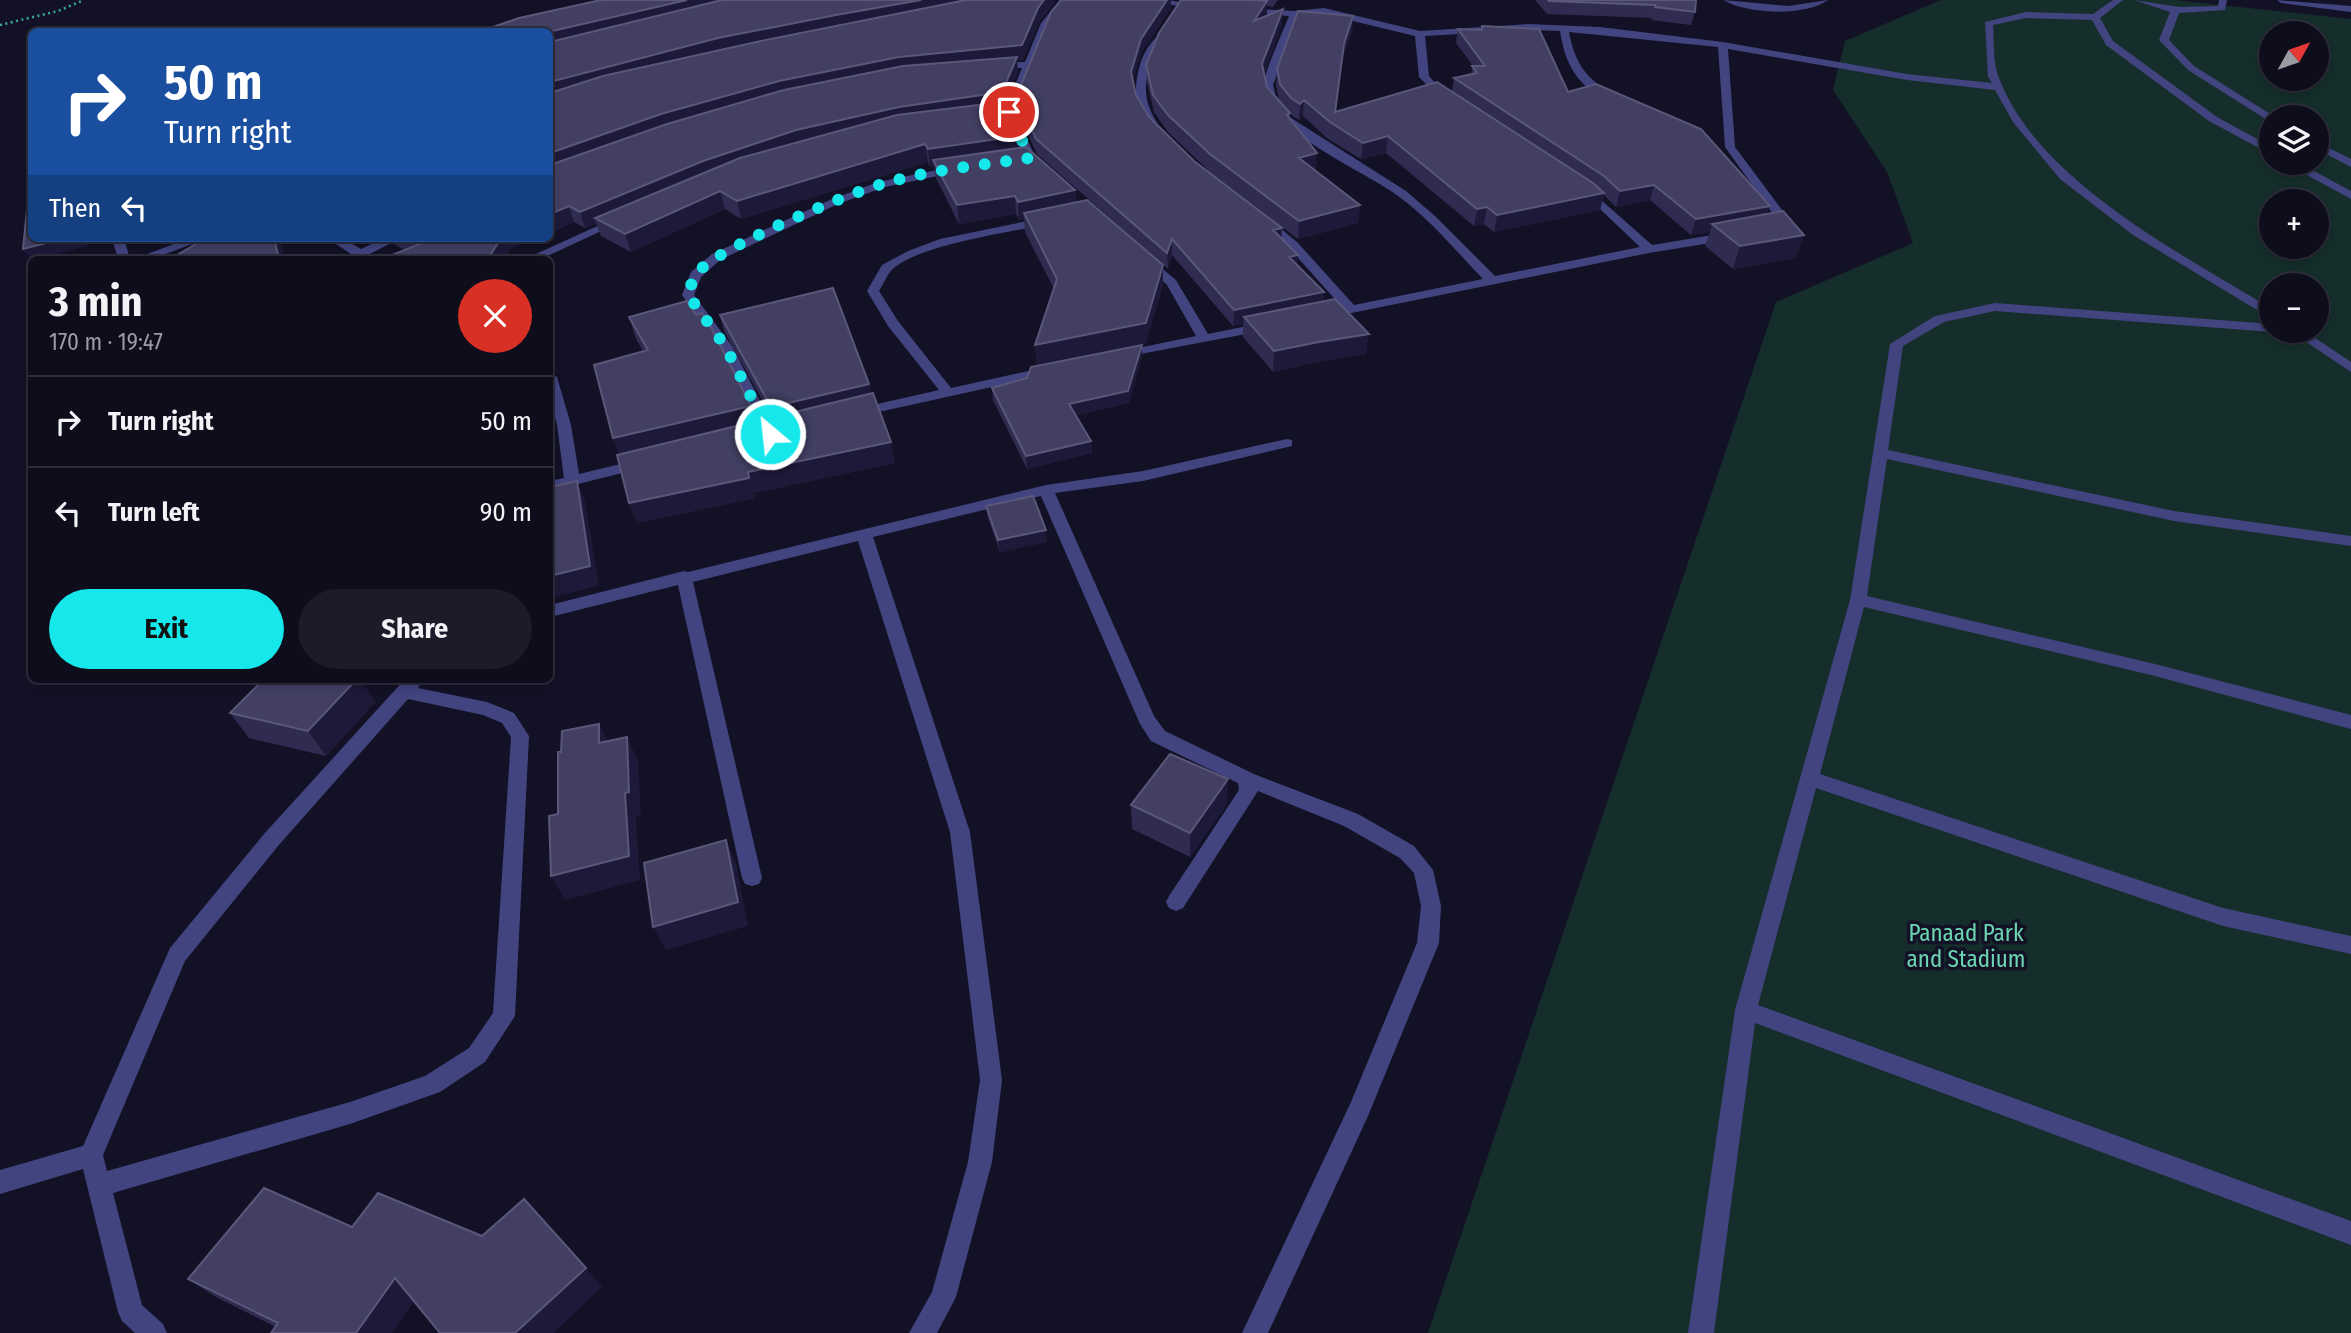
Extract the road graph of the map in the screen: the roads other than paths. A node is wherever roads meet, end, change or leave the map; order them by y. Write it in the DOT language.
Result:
graph roads {
  1 [pos="1065,0"];
  2 [pos="1137,0"];
  3 [pos="1320,0"];
  4 [pos="1727,0"];
  5 [pos="1824,0"];
  6 [pos="2119,0"];
  7 [pos="2138,0"];
  8 [pos="2224,0"];
  9 [pos="2281,0"];
  10 [pos="1181,4"];
  11 [pos="1797,5"];
  12 [pos="1218,8"];
  13 [pos="1231,9"];
  14 [pos="2351,9"];
  15 [pos="2175,10"];
  16 [pos="1324,11"];
  17 [pos="1294,14"];
  18 [pos="1174,15"];
  19 [pos="2095,17"];
  20 [pos="1168,26"];
  21 [pos="1564,27"];
  22 [pos="1420,34"];
  23 [pos="1723,45"];
  24 [pos="1028,65"];
  25 [pos="983,66"];
  26 [pos="1995,82"];
  27 [pos="1619,101"];
  28 [pos="1452,104"];
  29 [pos="1009,112"];
  30 [pos="2259,112"];
  31 [pos="995,114"];
  32 [pos="1165,140"];
  33 [pos="2259,145"];
  34 [pos="2329,152"];
  35 [pos="2351,164"];
  36 [pos="965,168"];
  37 [pos="1046,173"];
  38 [pos="2313,175"];
  39 [pos="1577,183"];
  40 [pos="2351,196"];
  41 [pos="634,214"];
  42 [pos="1257,214"];
  43 [pos="1065,217"];
  44 [pos="190,242"];
  45 [pos="338,242"];
  46 [pos="387,242"];
  47 [pos="1135,249"];
  48 [pos="1649,249"];
  49 [pos="149,256"];
  50 [pos="354,256"];
  51 [pos="537,256"];
  52 [pos="1492,281"];
  53 [pos="2259,307"];
  54 [pos="1351,309"];
  55 [pos="1311,317"];
  56 [pos="1284,323"];
  57 [pos="2259,327"];
  58 [pos="1203,339"];
  59 [pos="2315,343"];
  60 [pos="1109,358"];
  61 [pos="1068,366"];
  62 [pos="2351,368"];
  63 [pos="553,387"];
  64 [pos="946,390"];
  65 [pos="838,417"];
  66 [pos="770,434"];
  67 [pos="1287,443"];
  68 [pos="1881,453"];
  69 [pos="651,462"];
  70 [pos="572,480"];
  71 [pos="553,485"];
  72 [pos="1046,490"];
  73 [pos="864,534"];
  74 [pos="2351,541"];
  75 [pos="684,576"];
  76 [pos="1858,600"];
  77 [pos="553,610"];
  78 [pos="409,685"];
  79 [pos="2351,722"];
  80 [pos="1810,778"];
  81 [pos="1247,779"];
  82 [pos="752,878"];
  83 [pos="1177,902"];
  84 [pos="2351,945"];
  85 [pos="1746,1010"];
  86 [pos="91,1155"];
  87 [pos="0,1182"];
  88 [pos="99,1185"];
  89 [pos="2351,1233"];
  90 [pos="154,1333"];
  91 [pos="922,1333"];
  92 [pos="1255,1333"];
  93 [pos="1701,1333"];
  1 -- 24 [label="street"];
  2 -- 10 [label="street"];
  3 -- 16 [label="street"];
  4 -- 11 [label="street"];
  5 -- 11 [label="street"];
  6 -- 19 [label="street"];
  7 -- 15 [label="street"];
  8 -- 15 [label="street"];
  9 -- 14 [label="street"];
  10 -- 12 [label="street"];
  10 -- 18 [label="street"];
  13 -- 17 [label="street"];
  15 -- 30 [label="street"];
  16 -- 17 [label="street"];
  16 -- 22 [label="street"];
  17 -- 52 [label="street"];
  19 -- 26 [label="street"];
  19 -- 33 [label="street"];
  20 -- 32 [label="street"];
  21 -- 22 [label="street"];
  21 -- 23 [label="street"];
  21 -- 27 [label="street"];
  22 -- 28 [label="street"];
  23 -- 26 [label="street"];
  23 -- 48 [label="street"];
  24 -- 25 [label="street"];
  24 -- 29 [label="street"];
  26 -- 53 [label="street"];
  29 -- 31 [label="street"];
  29 -- 37 [label="street"];
  34 -- 35 [label="street"];
  36 -- 66 [label="street"];
  38 -- 40 [label="street"];
  39 -- 48 [label="street"];
  41 -- 51 [label="street"];
  42 -- 54 [label="street"];
  43 -- 64 [label="street"];
  44 -- 49 [label="street"];
  45 -- 50 [label="street"];
  46 -- 50 [label="street"];
  47 -- 58 [label="street"];
  48 -- 52 [label="street"];
  52 -- 54 [label="street"];
  54 -- 55 [label="street"];
  56 -- 58 [label="street"];
  57 -- 68 [label="street"];
  58 -- 60 [label="street"];
  59 -- 62 [label="street"];
  61 -- 64 [label="street"];
  63 -- 70 [label="street"];
  64 -- 65 [label="street"];
  67 -- 72 [label="street"];
  68 -- 74 [label="street"];
  68 -- 76 [label="street"];
  69 -- 70 [label="street"];
  70 -- 71 [label="street"];
  72 -- 73 [label="street"];
  72 -- 81 [label="street"];
  73 -- 75 [label="street"];
  73 -- 91 [label="street"];
  75 -- 77 [label="street"];
  75 -- 82 [label="street"];
  76 -- 79 [label="street"];
  76 -- 80 [label="street"];
  78 -- 86 [label="street"];
  78 -- 88 [label="street"];
  80 -- 84 [label="street"];
  80 -- 85 [label="street"];
  81 -- 83 [label="street"];
  81 -- 92 [label="street"];
  85 -- 89 [label="street"];
  85 -- 93 [label="street"];
  86 -- 87 [label="street"];
  86 -- 88 [label="street"];
  88 -- 90 [label="street"];
}
